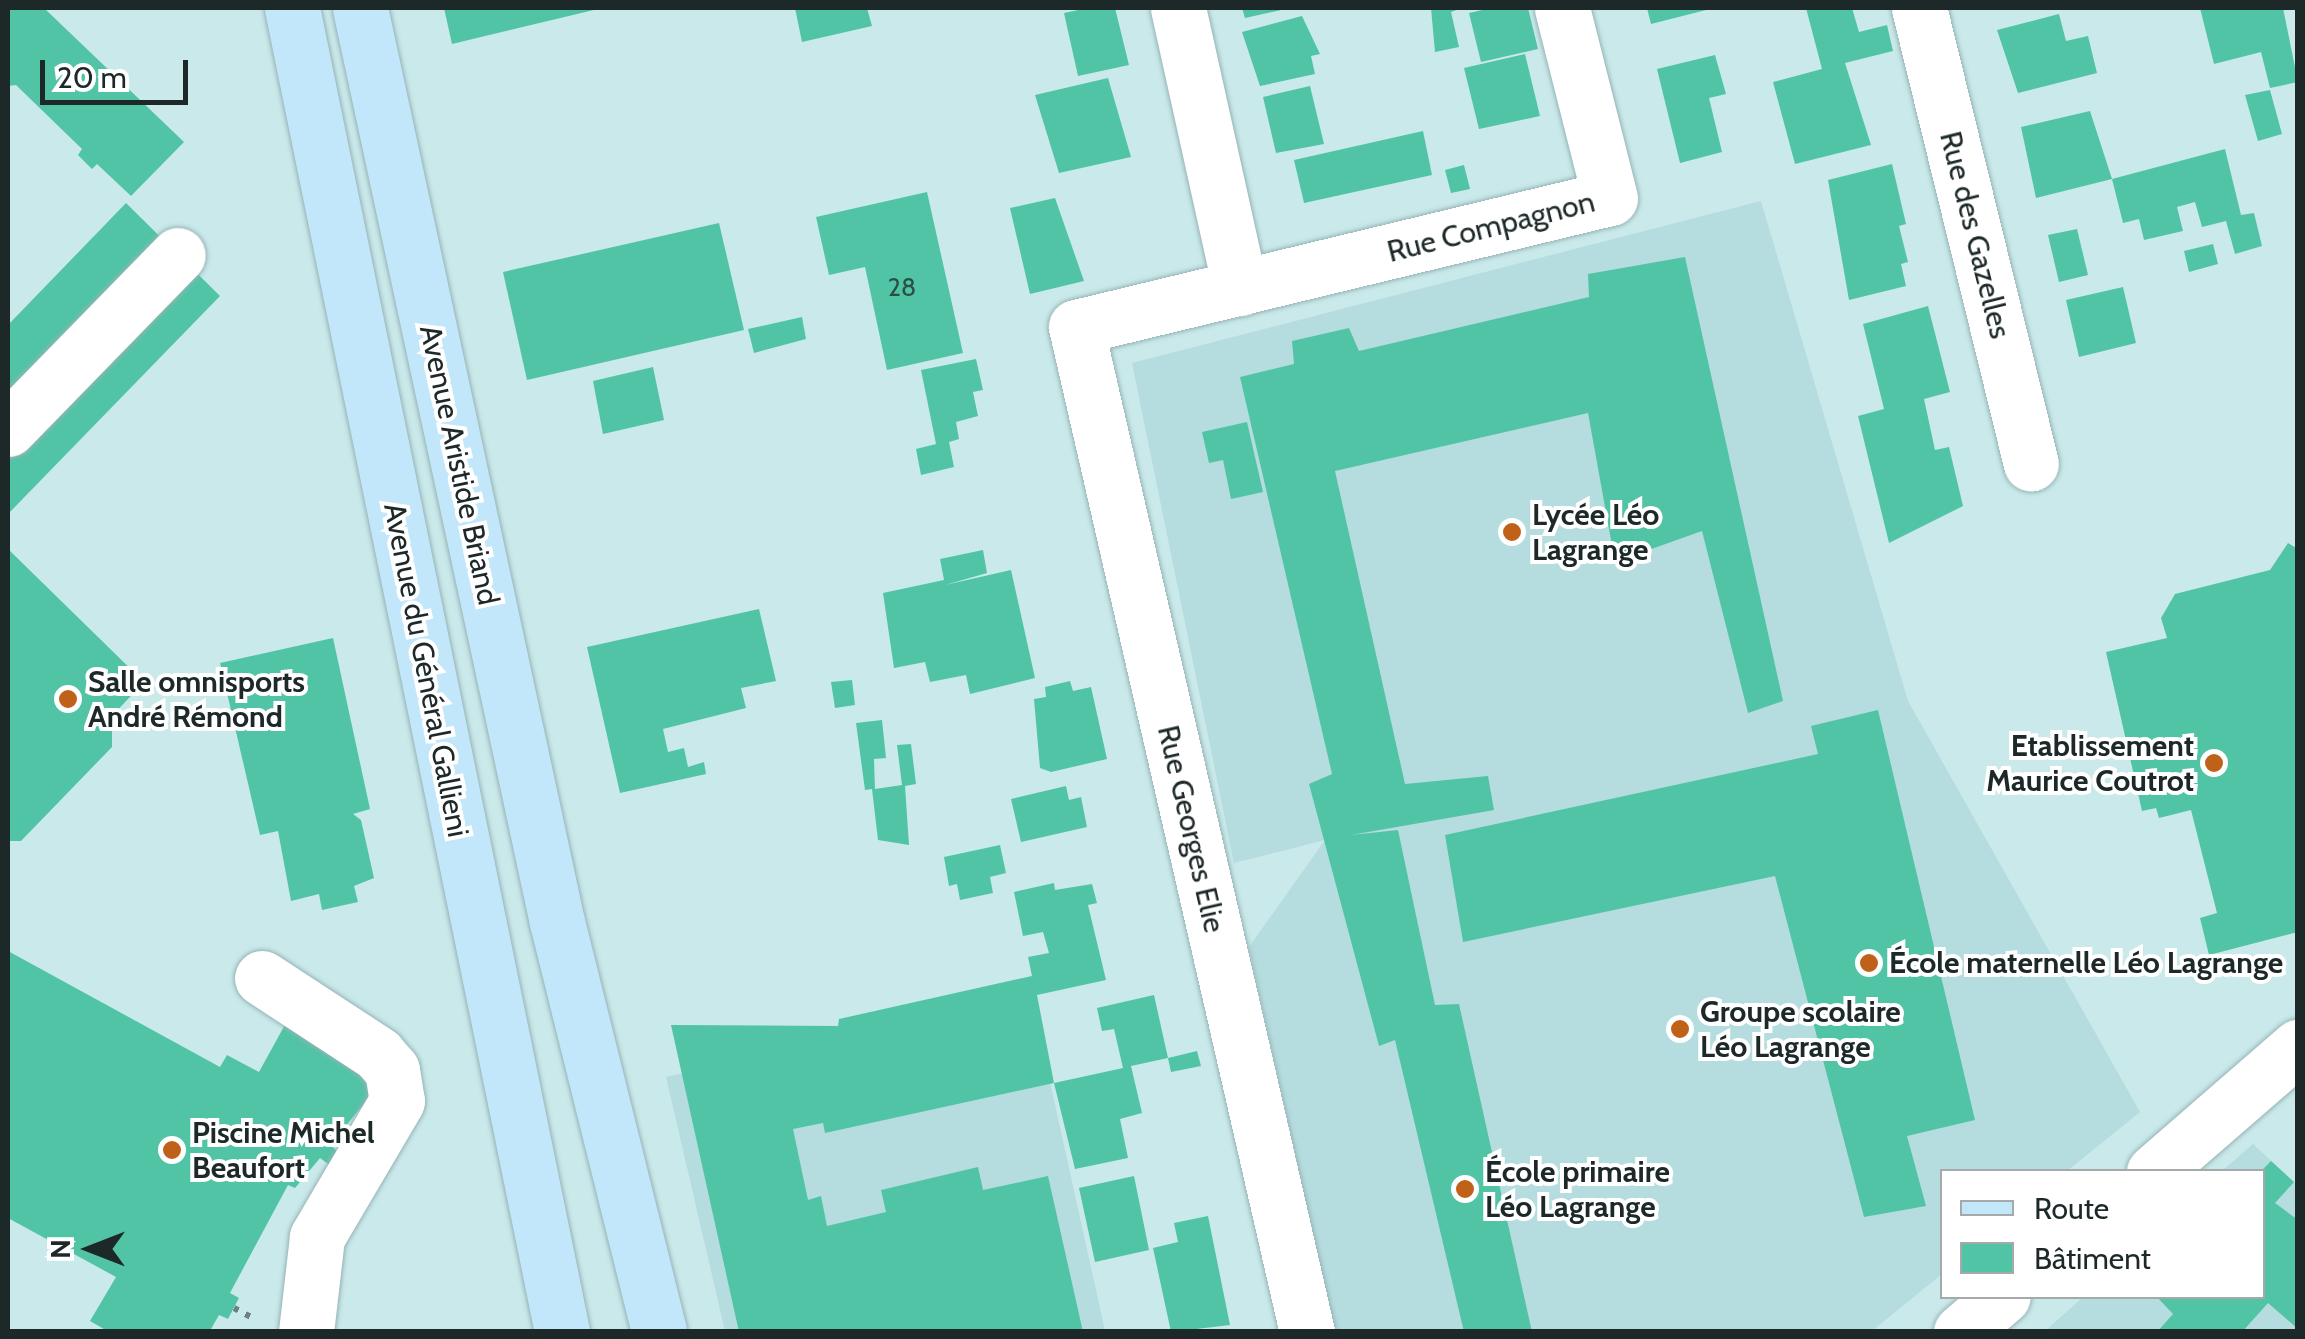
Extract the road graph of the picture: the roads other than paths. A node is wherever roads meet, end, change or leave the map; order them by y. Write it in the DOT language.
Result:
graph roads {
  1 [pos="292,8"];
  2 [pos="360,8"];
  3 [pos="1178,8"];
  4 [pos="1562,8"];
  5 [pos="1919,8"];
  6 [pos="178,255"];
  7 [pos="1240,288"];
  8 [pos="8,429"];
  9 [pos="2030,463"];
  10 [pos="262,978"];
  11 [pos="2298,1047"];
  12 [pos="2157,1169"];
  13 [pos="2000,1299"];
  14 [pos="306,1332"];
  15 [pos="562,1332"];
  16 [pos="659,1332"];
  17 [pos="1307,1332"];
  18 [pos="1961,1332"];
  1 -- 15 [label="main road, Avenue du Général Gallieni"];
  2 -- 16 [label="main road, Avenue Aristide Briand"];
  3 -- 7 [label="street"];
  4 -- 7 [label="street, Rue Compagnon"];
  5 -- 9 [label="street, Rue des Gazelles"];
  6 -- 8 [label="street"];
  7 -- 17 [label="street, Rue Georges Elie"];
  10 -- 14 [label="street"];
  11 -- 12 [label="street"];
  13 -- 18 [label="street"];
}
